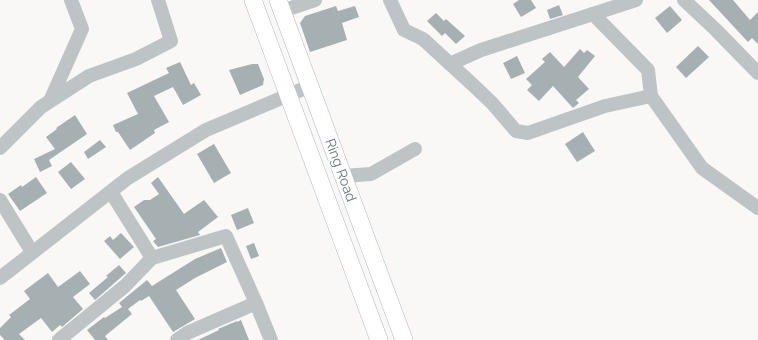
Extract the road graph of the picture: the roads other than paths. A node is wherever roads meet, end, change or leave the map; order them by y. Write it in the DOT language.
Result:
graph roads {
  1 [pos="71,0"];
  2 [pos="158,0"];
  3 [pos="253,0"];
  4 [pos="315,0"];
  5 [pos="390,0"];
  6 [pos="636,0"];
  7 [pos="684,0"];
  8 [pos="280,5"];
  9 [pos="593,14"];
  10 [pos="450,64"];
  11 [pos="758,73"];
  12 [pos="310,86"];
  13 [pos="288,94"];
  14 [pos="651,96"];
  15 [pos="49,102"];
  16 [pos="0,148"];
  17 [pos="415,149"];
  18 [pos="343,176"];
  19 [pos="111,192"];
  20 [pos="0,200"];
  21 [pos="758,208"];
  22 [pos="32,252"];
  23 [pos="152,258"];
  24 [pos="0,278"];
  25 [pos="256,303"];
  26 [pos="59,340"];
  27 [pos="177,340"];
  28 [pos="271,340"];
  29 [pos="379,340"];
  30 [pos="404,340"];
  1 -- 15 [label="street"];
  2 -- 15 [label="street"];
  3 -- 13 [label="main road, Ring Road"];
  4 -- 8 [label="street"];
  5 -- 10 [label="street"];
  6 -- 9 [label="street"];
  7 -- 11 [label="street"];
  8 -- 12 [label="main road, Ring Road"];
  9 -- 10 [label="street"];
  9 -- 14 [label="street"];
  10 -- 14 [label="street"];
  12 -- 13 [label="street"];
  12 -- 18 [label="main road, Ring Road"];
  13 -- 19 [label="street"];
  13 -- 29 [label="main road, Ring Road"];
  14 -- 21 [label="street"];
  15 -- 16 [label="street"];
  17 -- 18 [label="street"];
  18 -- 30 [label="main road, Ring Road"];
  19 -- 22 [label="street"];
  19 -- 23 [label="street"];
  20 -- 22 [label="street"];
  22 -- 24 [label="street"];
  23 -- 25 [label="street"];
  23 -- 26 [label="street"];
  25 -- 27 [label="street"];
  25 -- 28 [label="street"];
}
